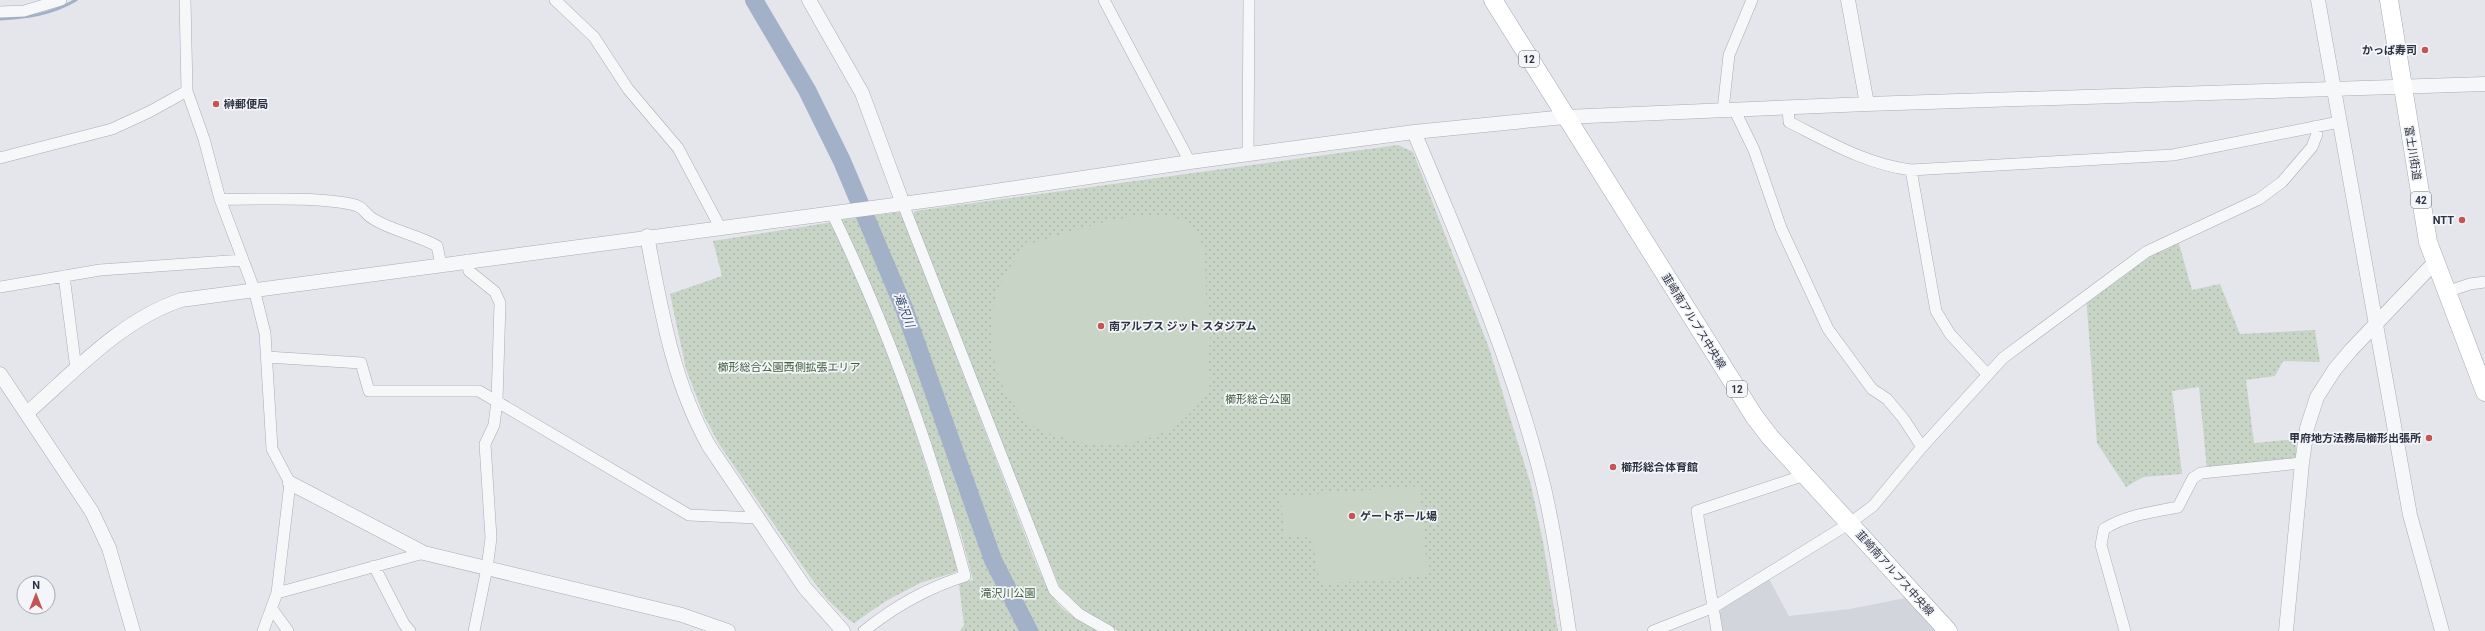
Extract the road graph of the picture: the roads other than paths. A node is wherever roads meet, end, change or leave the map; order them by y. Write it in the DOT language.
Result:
graph roads {
  1 [pos="61,0"];
  2 [pos="185,0"];
  3 [pos="555,0"];
  4 [pos="809,0"];
  5 [pos="1104,0"];
  6 [pos="1249,0"];
  7 [pos="1493,0"];
  8 [pos="1752,0"];
  9 [pos="1848,0"];
  10 [pos="2318,0"];
  11 [pos="2389,0"];
  12 [pos="0,12"];
  13 [pos="2485,84"];
  14 [pos="2404,88"];
  15 [pos="187,91"];
  16 [pos="2335,91"];
  17 [pos="1866,104"];
  18 [pos="1788,107"];
  19 [pos="1729,109"];
  20 [pos="1565,117"];
  21 [pos="2339,122"];
  22 [pos="2316,126"];
  23 [pos="1414,132"];
  24 [pos="1248,154"];
  25 [pos="0,158"];
  26 [pos="1190,162"];
  27 [pos="1911,170"];
  28 [pos="220,199"];
  29 [pos="900,204"];
  30 [pos="834,212"];
  31 [pos="720,227"];
  32 [pos="647,236"];
  33 [pos="243,260"];
  34 [pos="467,260"];
  35 [pos="2435,262"];
  36 [pos="441,264"];
  37 [pos="64,276"];
  38 [pos="2485,282"];
  39 [pos="0,287"];
  40 [pos="254,289"];
  41 [pos="2446,292"];
  42 [pos="2375,326"];
  43 [pos="267,357"];
  44 [pos="76,370"];
  45 [pos="0,374"];
  46 [pos="1987,374"];
  47 [pos="2485,392"];
  48 [pos="497,401"];
  49 [pos="27,413"];
  50 [pos="1922,447"];
  51 [pos="2302,463"];
  52 [pos="1805,475"];
  53 [pos="290,483"];
  54 [pos="757,518"];
  55 [pos="1850,524"];
  56 [pos="424,553"];
  57 [pos="374,566"];
  58 [pos="487,568"];
  59 [pos="277,593"];
  60 [pos="1714,608"];
  61 [pos="272,609"];
  62 [pos="133,631"];
  63 [pos="264,631"];
  64 [pos="288,631"];
  65 [pos="410,631"];
  66 [pos="474,631"];
  67 [pos="728,631"];
  68 [pos="843,631"];
  69 [pos="864,631"];
  70 [pos="1109,631"];
  71 [pos="1569,631"];
  72 [pos="1653,631"];
  73 [pos="1717,631"];
  74 [pos="1948,631"];
  75 [pos="2125,631"];
  76 [pos="2286,631"];
  77 [pos="2442,631"];
  1 -- 12 [label="street"];
  2 -- 15 [label="street"];
  3 -- 31 [label="street"];
  4 -- 29 [label="street"];
  5 -- 26 [label="street"];
  6 -- 24 [label="street"];
  7 -- 20 [label="main road, 韮崎南アルプス中央線 / 12"];
  8 -- 19 [label="street"];
  9 -- 17 [label="street"];
  10 -- 16 [label="street"];
  11 -- 14 [label="main road, 富士川街道 / 42"];
  13 -- 14 [label="street"];
  14 -- 16 [label="street"];
  14 -- 35 [label="main road, 富士川街道 / 42"];
  15 -- 25 [label="street"];
  15 -- 28 [label="street"];
  16 -- 17 [label="street"];
  16 -- 21 [label="street"];
  17 -- 18 [label="street"];
  18 -- 19 [label="street"];
  18 -- 27 [label="street"];
  19 -- 20 [label="street"];
  19 -- 50 [label="street"];
  20 -- 23 [label="street"];
  20 -- 52 [label="main road, 韮崎南アルプス中央線 / 12"];
  21 -- 22 [label="street"];
  21 -- 42 [label="street"];
  22 -- 27 [label="street"];
  22 -- 46 [label="street"];
  23 -- 24 [label="street"];
  23 -- 71 [label="street"];
  24 -- 26 [label="street"];
  26 -- 29 [label="street"];
  27 -- 46 [label="street"];
  28 -- 33 [label="street"];
  28 -- 36 [label="street"];
  29 -- 30 [label="street"];
  29 -- 70 [label="street"];
  30 -- 31 [label="street"];
  30 -- 69 [label="street"];
  31 -- 32 [label="street"];
  32 -- 34 [label="street"];
  32 -- 54 [label="street"];
  33 -- 37 [label="street"];
  33 -- 40 [label="street"];
  34 -- 36 [label="street"];
  34 -- 48 [label="street"];
  35 -- 41 [label="main road, 富士川街道 / 42"];
  35 -- 42 [label="street"];
  36 -- 40 [label="street"];
  37 -- 39 [label="street"];
  37 -- 44 [label="street"];
  38 -- 41 [label="street"];
  40 -- 43 [label="street"];
  40 -- 44 [label="street"];
  41 -- 47 [label="main road, 富士川街道 / 42"];
  42 -- 51 [label="street"];
  42 -- 77 [label="street"];
  43 -- 48 [label="street"];
  43 -- 53 [label="street"];
  44 -- 49 [label="street"];
  45 -- 49 [label="street"];
  46 -- 50 [label="street"];
  48 -- 54 [label="street"];
  48 -- 58 [label="street"];
  49 -- 62 [label="street"];
  50 -- 55 [label="street"];
  51 -- 75 [label="street"];
  51 -- 76 [label="street"];
  52 -- 55 [label="main road, 韮崎南アルプス中央線 / 12"];
  52 -- 60 [label="street"];
  53 -- 56 [label="street"];
  53 -- 59 [label="street"];
  54 -- 68 [label="street"];
  55 -- 60 [label="street"];
  55 -- 74 [label="main road, 韮崎南アルプス中央線 / 12"];
  56 -- 57 [label="street"];
  56 -- 58 [label="street"];
  57 -- 59 [label="street"];
  57 -- 65 [label="street"];
  58 -- 66 [label="street"];
  58 -- 67 [label="street"];
  59 -- 61 [label="street"];
  60 -- 72 [label="street"];
  60 -- 73 [label="street"];
  61 -- 63 [label="street"];
  61 -- 64 [label="street"];
}
